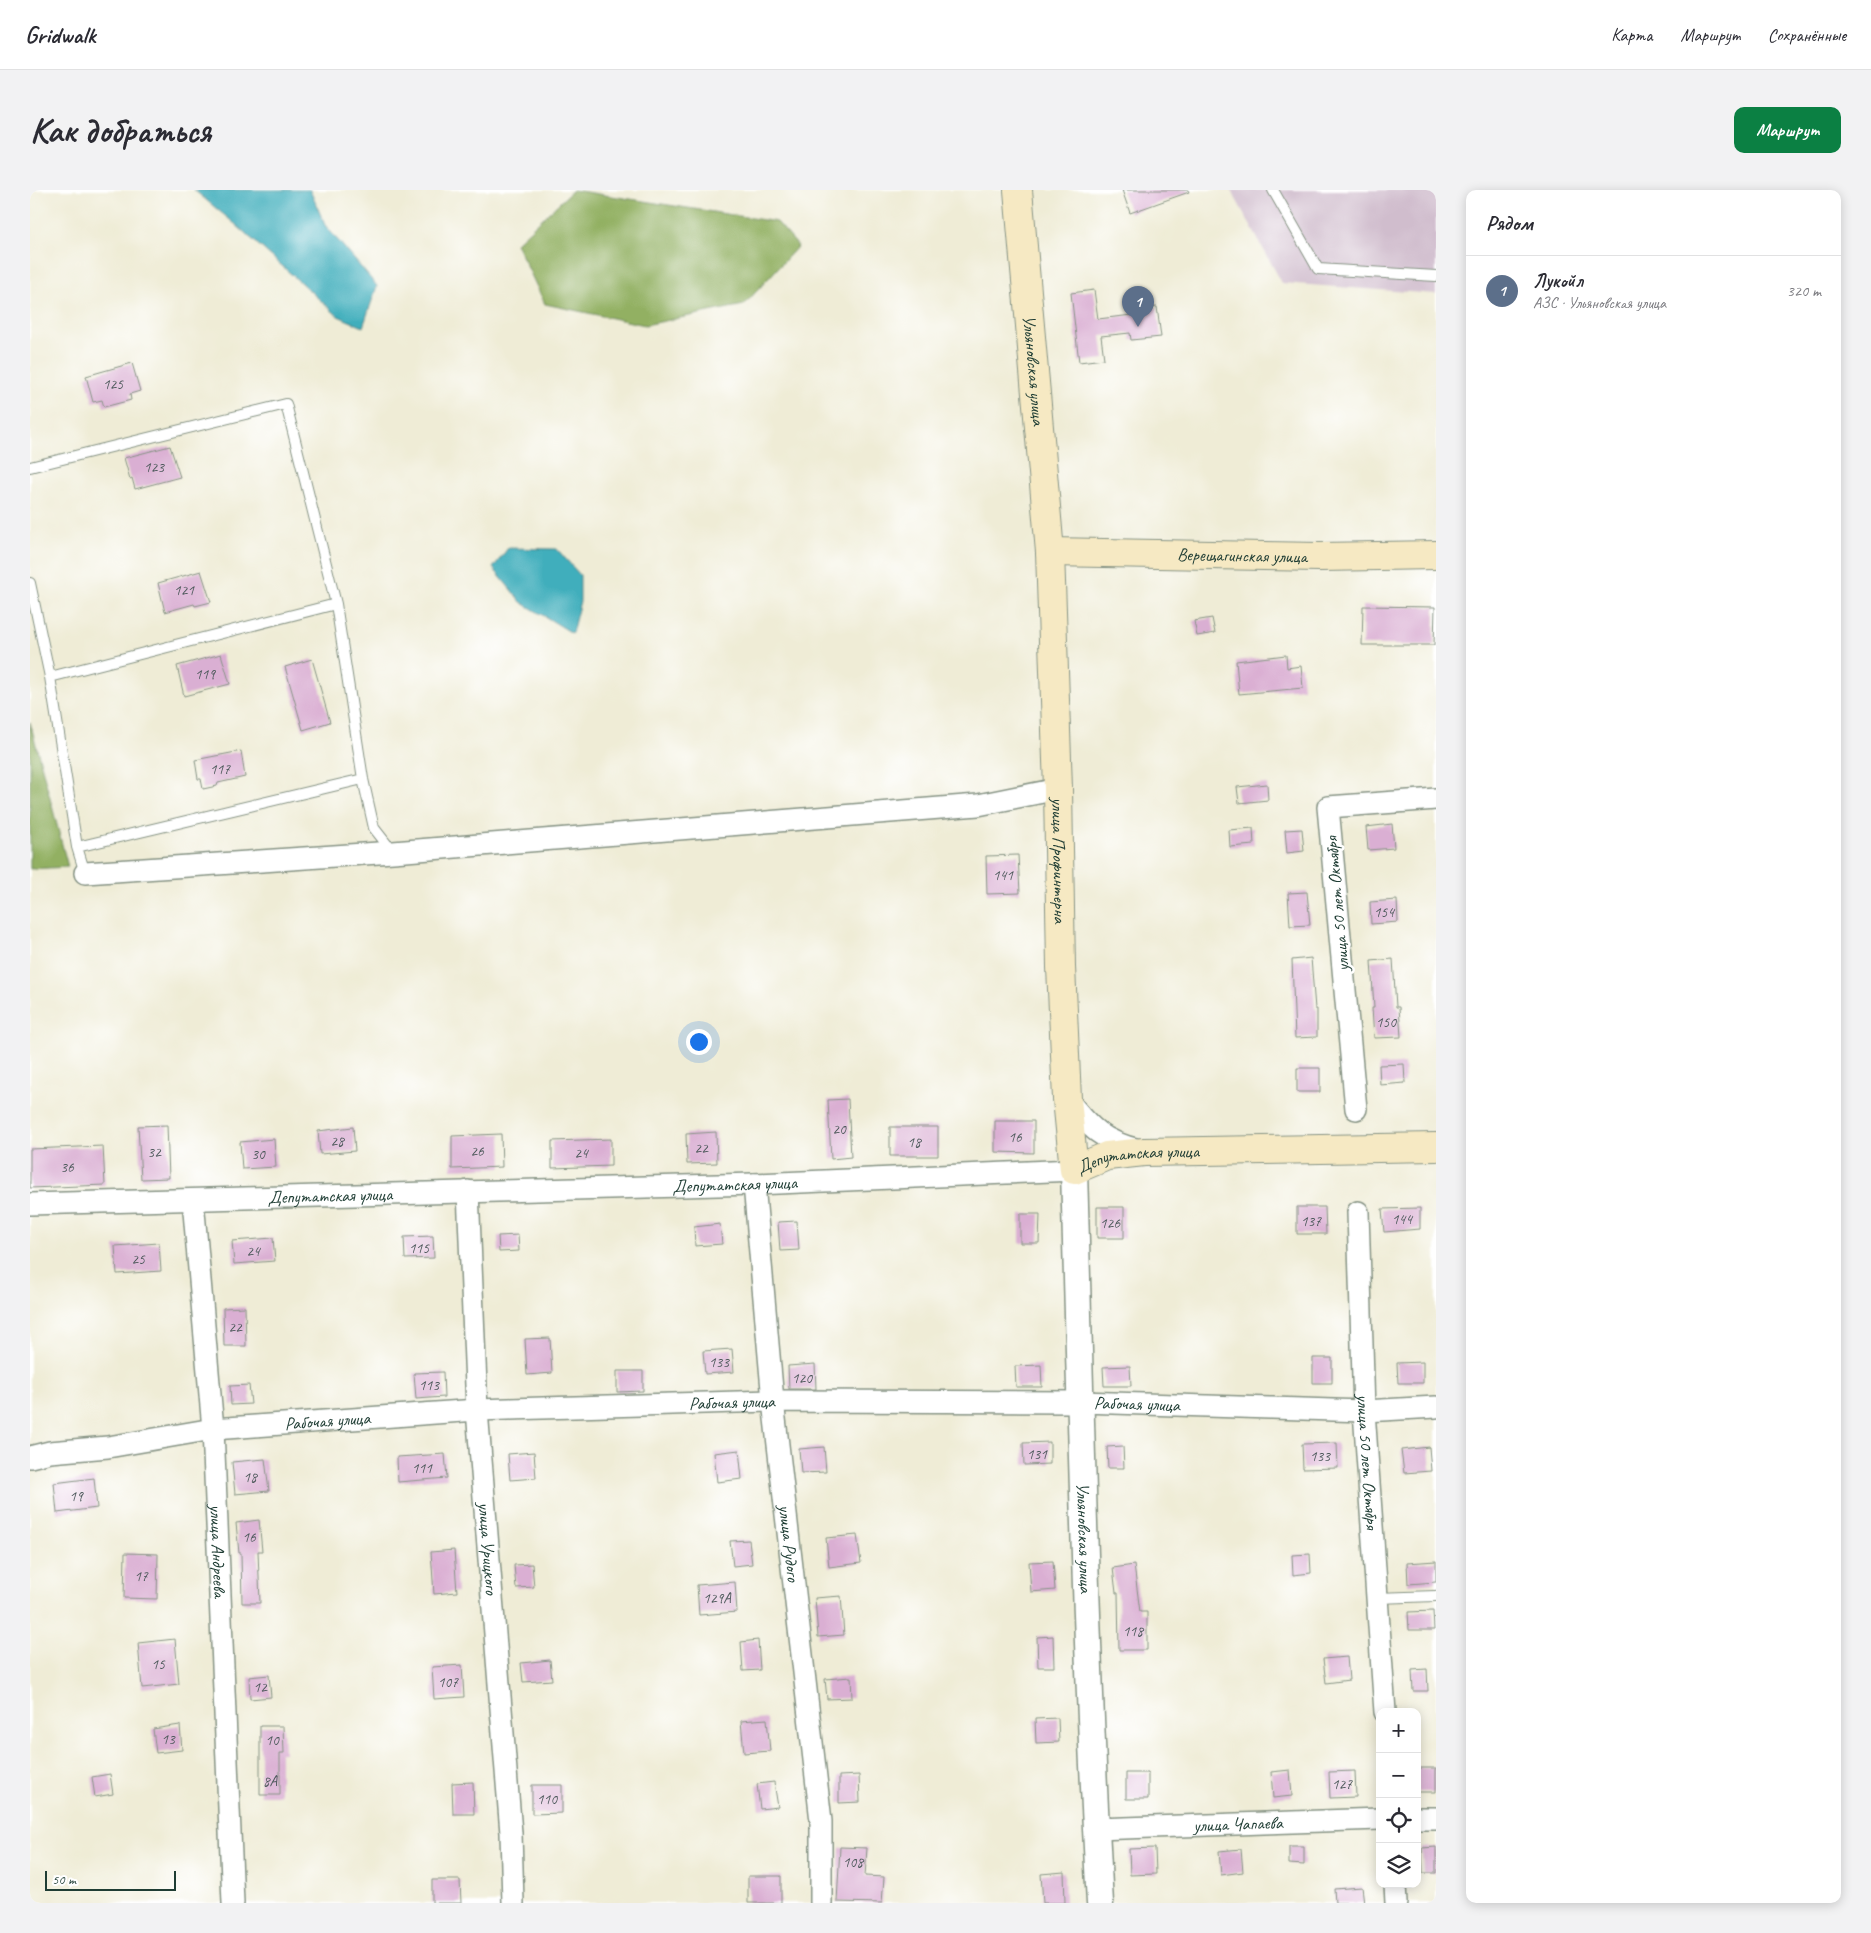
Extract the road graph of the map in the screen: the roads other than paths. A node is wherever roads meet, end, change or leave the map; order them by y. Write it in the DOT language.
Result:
graph roads {
  1 [pos="1018,190"];
  2 [pos="1273,190"];
  3 [pos="1436,276"];
  4 [pos="30,468"];
  5 [pos="1050,552"];
  6 [pos="1436,555"];
  7 [pos="30,583"];
  8 [pos="336,604"];
  9 [pos="50,677"];
  10 [pos="363,779"];
  11 [pos="1058,789"];
  12 [pos="1436,798"];
  13 [pos="77,847"];
  14 [pos="393,852"];
  15 [pos="84,873"];
  16 [pos="1067,1099"];
  17 [pos="1356,1109"];
  18 [pos="1436,1147"];
  19 [pos="1144,1152"];
  20 [pos="1074,1170"];
  21 [pos="754,1184"];
  22 [pos="468,1191"];
  23 [pos="193,1200"];
  24 [pos="30,1204"];
  25 [pos="1358,1212"];
  26 [pos="773,1401"];
  27 [pos="1081,1402"];
  28 [pos="1436,1407"];
  29 [pos="477,1410"];
  30 [pos="1364,1411"];
  31 [pos="214,1429"];
  32 [pos="30,1457"];
  33 [pos="1436,1596"];
  34 [pos="1377,1598"];
  35 [pos="1385,1708"];
  36 [pos="1376,1818"];
  37 [pos="1421,1818"];
  38 [pos="1436,1818"];
  39 [pos="1096,1829"];
  40 [pos="1396,1888"];
  41 [pos="233,1903"];
  42 [pos="513,1903"];
  43 [pos="821,1903"];
  44 [pos="1100,1903"];
  45 [pos="1396,1903"];
  1 -- 5 [label="main road, Ульяновская улица"];
  2 -- 3 [label="lane"];
  4 -- 8 [label="lane"];
  5 -- 6 [label="main road, Верещагинская улица"];
  5 -- 11 [label="main road, улица Профинтерна"];
  7 -- 9 [label="lane"];
  8 -- 9 [label="lane"];
  8 -- 10 [label="lane"];
  9 -- 13 [label="lane"];
  10 -- 13 [label="lane"];
  10 -- 14 [label="lane"];
  11 -- 14 [label="street"];
  11 -- 16 [label="main road, улица Профинтерна"];
  12 -- 17 [label="street, улица 50 лет Октября"];
  13 -- 15 [label="lane"];
  14 -- 15 [label="street"];
  16 -- 19 [label="street"];
  16 -- 20 [label="main road, улица Профинтерна"];
  18 -- 19 [label="main road, Депутатская улица"];
  19 -- 20 [label="main road, Депутатская улица"];
  20 -- 21 [label="street, Депутатская улица"];
  20 -- 27 [label="street, Ульяновская улица"];
  21 -- 22 [label="street, Депутатская улица"];
  21 -- 26 [label="street, улица Рудого"];
  22 -- 23 [label="street, Депутатская улица"];
  22 -- 29 [label="street, улица Урицкого"];
  23 -- 24 [label="street, Депутатская улица"];
  23 -- 31 [label="street, улица Андреева"];
  25 -- 30 [label="street, улица 50 лет Октября"];
  26 -- 27 [label="street, Рабочая улица"];
  26 -- 29 [label="street, Рабочая улица"];
  26 -- 43 [label="street, улица Рудого"];
  27 -- 30 [label="street, Рабочая улица"];
  27 -- 39 [label="street, Ульяновская улица"];
  28 -- 30 [label="street, Рабочая улица"];
  29 -- 31 [label="street, Рабочая улица"];
  29 -- 42 [label="street, улица Урицкого"];
  30 -- 34 [label="street, улица 50 лет Октября"];
  31 -- 32 [label="street, Рабочая улица"];
  31 -- 41 [label="street, улица Андреева"];
  33 -- 34 [label="lane"];
  34 -- 35 [label="street, улица 50 лет Октября"];
  36 -- 39 [label="street, улица Чапаева"];
  37 -- 38 [label="street"];
  39 -- 44 [label="street, Ульяновская улица"];
  40 -- 45 [label="street"];
}
